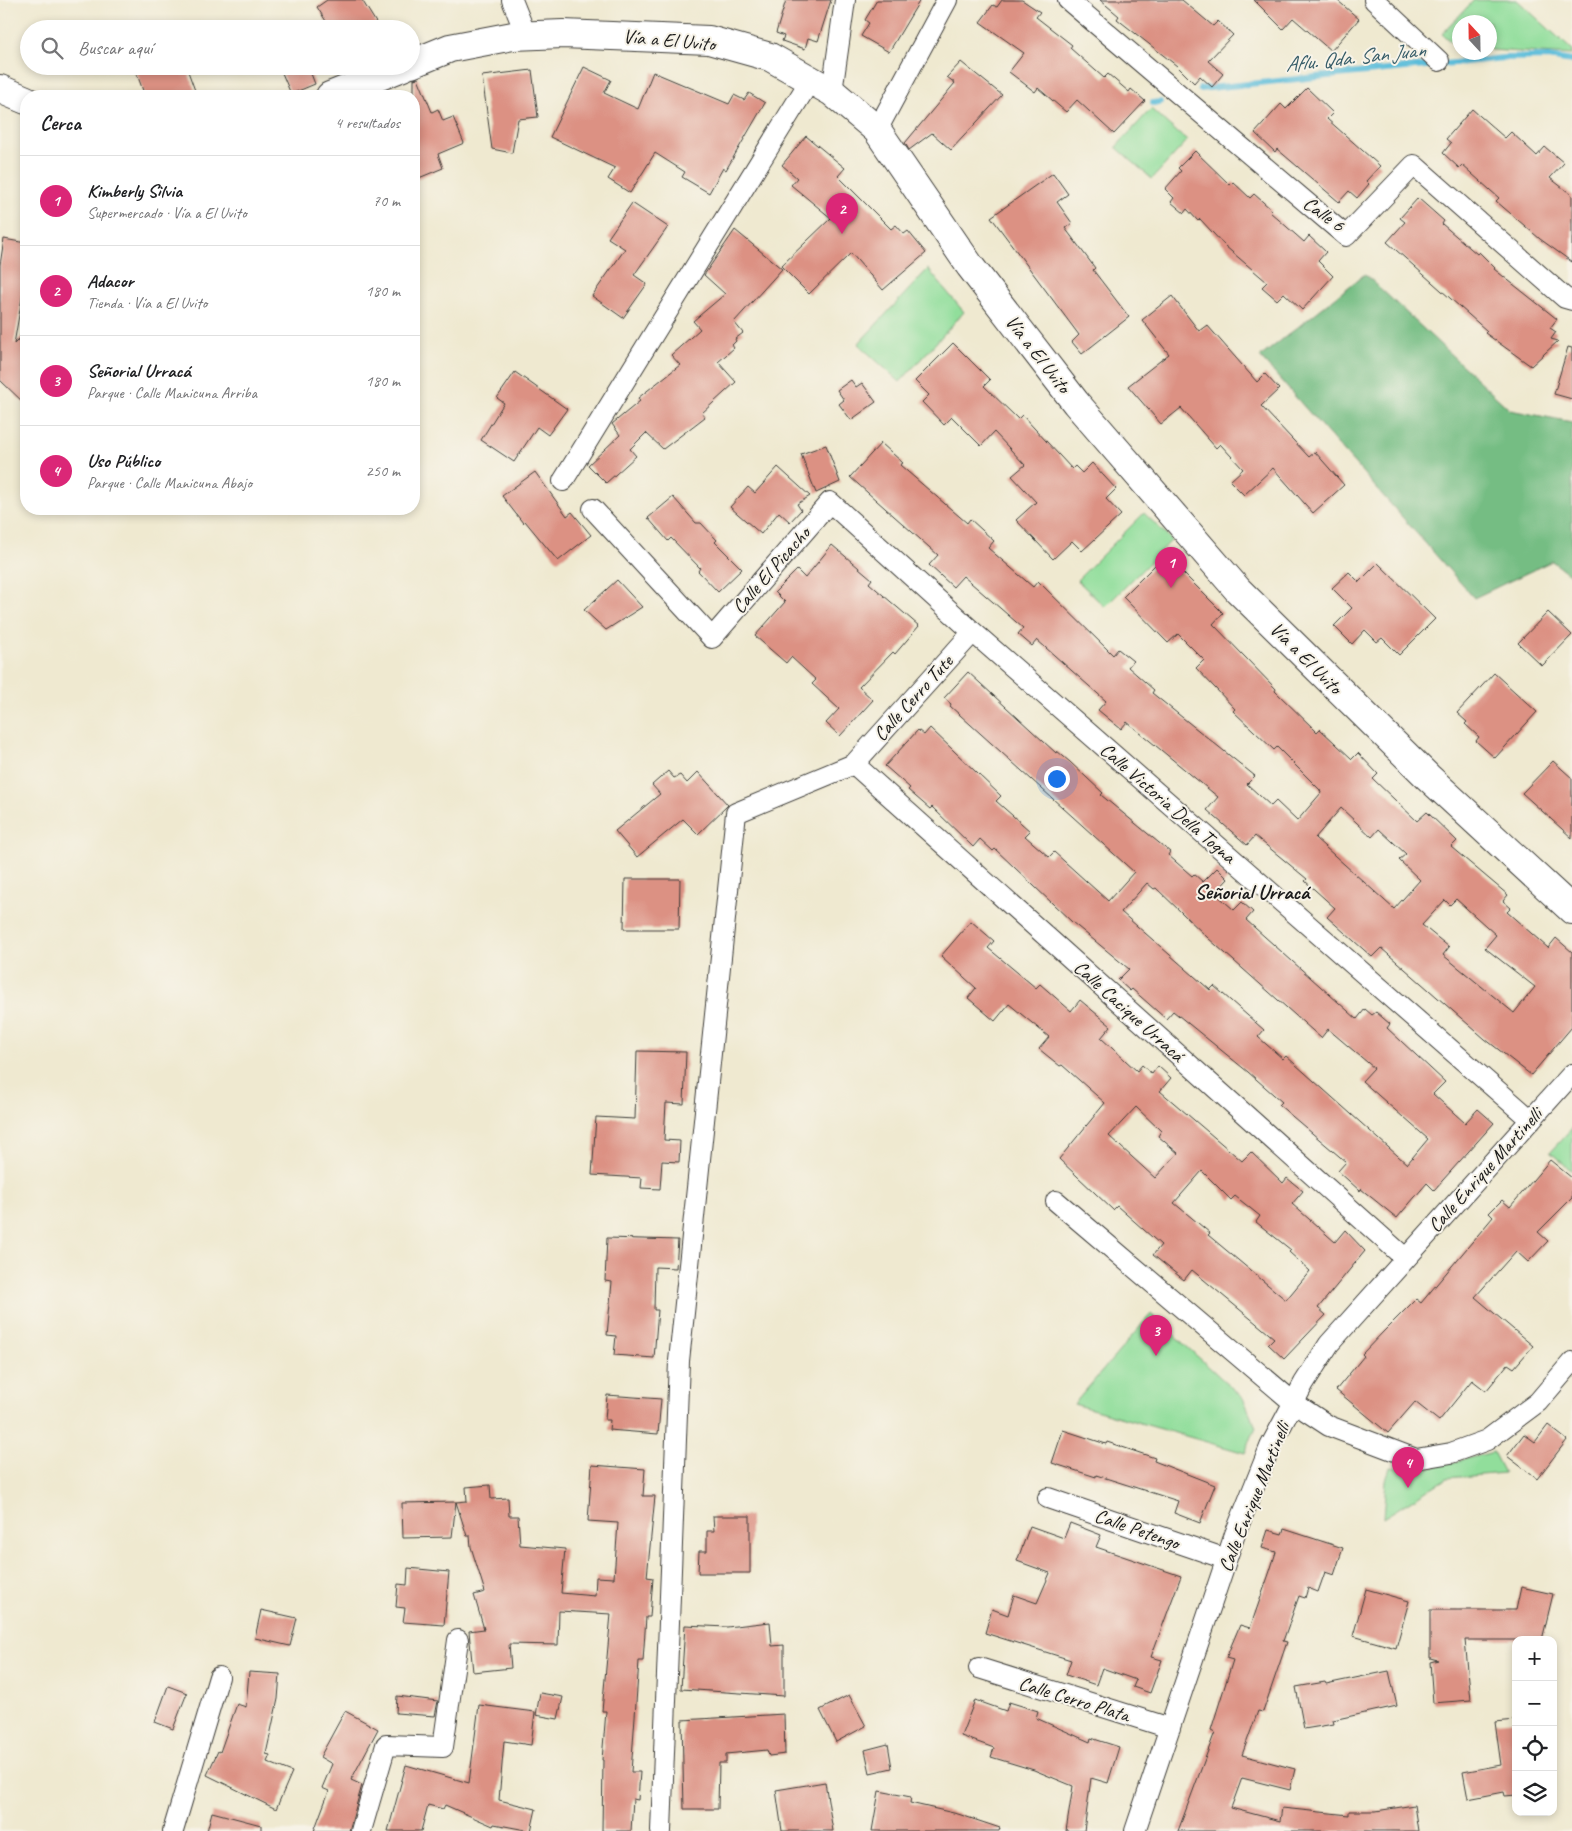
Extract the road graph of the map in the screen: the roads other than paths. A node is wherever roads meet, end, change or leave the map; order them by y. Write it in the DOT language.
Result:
graph roads {
  1 [pos="512,0"];
  2 [pos="845,0"];
  3 [pos="947,0"];
  4 [pos="1068,0"];
  5 [pos="1374,0"];
  6 [pos="526,36"];
  7 [pos="420,60"];
  8 [pos="1439,61"];
  9 [pos="382,75"];
  10 [pos="821,85"];
  11 [pos="0,90"];
  12 [pos="345,90"];
  13 [pos="20,98"];
  14 [pos="877,130"];
  15 [pos="1572,300"];
  16 [pos="563,482"];
  17 [pos="830,502"];
  18 [pos="593,509"];
  19 [pos="973,632"];
  20 [pos="854,764"];
  21 [pos="1572,910"];
  22 [pos="1572,1074"];
  23 [pos="1531,1120"];
  24 [pos="1056,1202"];
  25 [pos="1405,1258"];
  26 [pos="1572,1362"];
  27 [pos="1294,1403"];
  28 [pos="1048,1498"];
  29 [pos="1226,1559"];
  30 [pos="458,1640"];
  31 [pos="979,1668"];
  32 [pos="219,1677"];
  33 [pos="1170,1728"];
  34 [pos="173,1831"];
  35 [pos="361,1831"];
  36 [pos="661,1831"];
  37 [pos="1135,1831"];
  1 -- 6 [label="street"];
  2 -- 10 [label="street"];
  3 -- 14 [label="street"];
  4 -- 15 [label="street, Calle 6"];
  5 -- 8 [label="street"];
  6 -- 7 [label="street, Vía a El Uvito"];
  6 -- 10 [label="street, Vía a El Uvito"];
  9 -- 12 [label="street"];
  10 -- 14 [label="street, Vía a El Uvito"];
  10 -- 16 [label="street"];
  11 -- 13 [label="street"];
  14 -- 21 [label="street, Vía a El Uvito"];
  17 -- 18 [label="street, Calle El Picacho"];
  17 -- 19 [label="street, Calle Victoria Della Togna"];
  19 -- 20 [label="street, Calle Cerro Tute"];
  19 -- 23 [label="street, Calle Victoria Della Togna"];
  20 -- 25 [label="street, Calle Cacique Urracá"];
  20 -- 36 [label="street"];
  22 -- 23 [label="street, Calle Enrique Martinelli"];
  23 -- 25 [label="street, Calle Enrique Martinelli"];
  24 -- 27 [label="street"];
  25 -- 27 [label="street, Calle Enrique Martinelli"];
  26 -- 27 [label="street"];
  27 -- 29 [label="street, Calle Enrique Martinelli"];
  28 -- 29 [label="street, Calle Petengo"];
  29 -- 33 [label="street, Calle Enrique Martinelli"];
  30 -- 35 [label="street"];
  31 -- 33 [label="street, Calle Cerro Plata"];
  32 -- 34 [label="street"];
  33 -- 37 [label="street, Calle Enrique Martinelli"];
}
